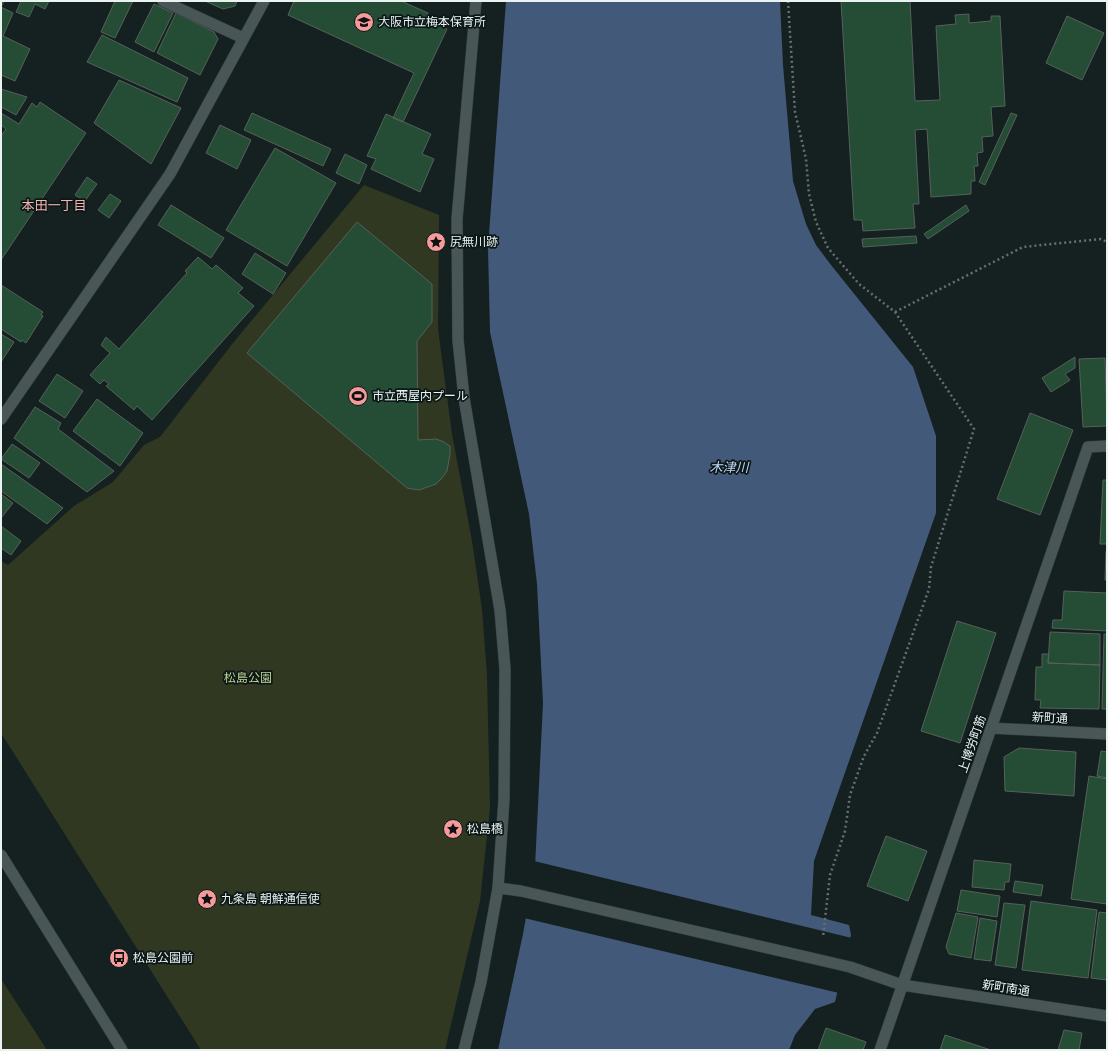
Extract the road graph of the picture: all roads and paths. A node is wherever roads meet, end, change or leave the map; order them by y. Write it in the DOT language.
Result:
graph roads {
  1 [pos="163,1"];
  2 [pos="264,1"];
  3 [pos="476,1"];
  4 [pos="788,1"];
  5 [pos="243,38"];
  6 [pos="1107,242"];
  7 [pos="895,312"];
  8 [pos="1,419"];
  9 [pos="1107,446"];
  10 [pos="991,728"];
  11 [pos="1107,734"];
  12 [pos="1,855"];
  13 [pos="498,888"];
  14 [pos="824,937"];
  15 [pos="902,985"];
  16 [pos="1107,1016"];
  17 [pos="122,1050"];
  18 [pos="464,1050"];
  19 [pos="880,1050"];
  1 -- 5 [label="street"];
  2 -- 5 [label="street"];
  3 -- 13 [label="street"];
  4 -- 7 [label="path"];
  5 -- 8 [label="street"];
  6 -- 7 [label="path"];
  7 -- 14 [label="path"];
  9 -- 10 [label="street, 上博労町筋"];
  10 -- 11 [label="street, 新町通"];
  10 -- 15 [label="street, 上博労町筋"];
  12 -- 17 [label="street"];
  13 -- 15 [label="street, 新町南通"];
  13 -- 18 [label="street"];
  15 -- 16 [label="street, 新町南通"];
  15 -- 19 [label="street, 上博労町筋"];
}
